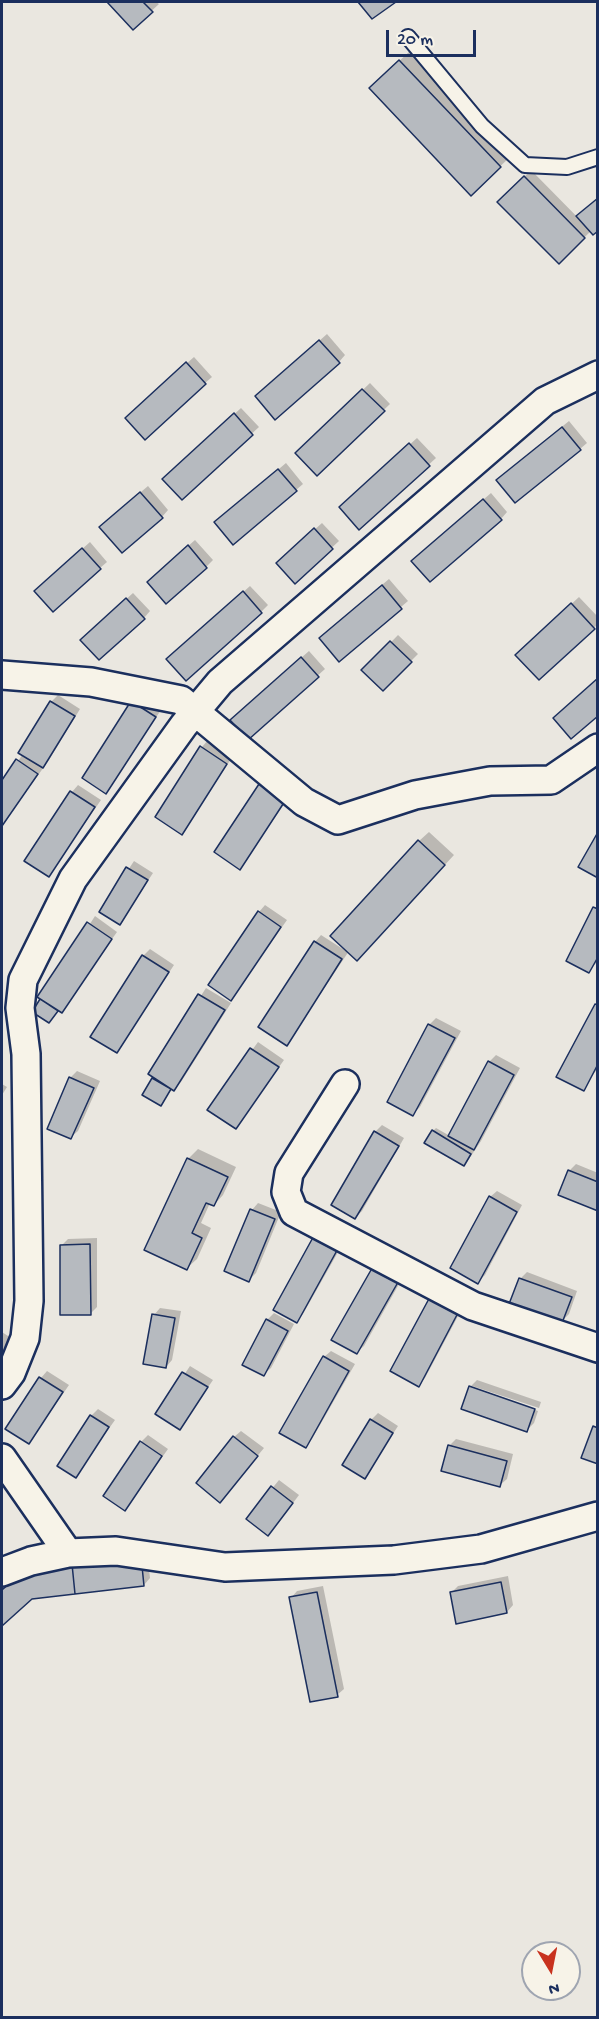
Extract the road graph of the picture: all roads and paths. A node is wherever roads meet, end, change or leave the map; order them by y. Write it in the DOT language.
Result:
graph roads {
  1 [pos="408,37"];
  2 [pos="597,157"];
  3 [pos="597,375"];
  4 [pos="2,675"];
  5 [pos="195,711"];
  6 [pos="597,748"];
  7 [pos="345,1084"];
  8 [pos="597,1348"];
  9 [pos="2,1385"];
  10 [pos="2,1458"];
  11 [pos="597,1516"];
  12 [pos="68,1553"];
  13 [pos="2,1572"];
  1 -- 2 [label="lane"];
  3 -- 5 [label="street"];
  4 -- 5 [label="street"];
  5 -- 6 [label="street"];
  5 -- 9 [label="street"];
  7 -- 8 [label="street"];
  10 -- 12 [label="street"];
  11 -- 12 [label="street"];
  12 -- 13 [label="street"];
}
